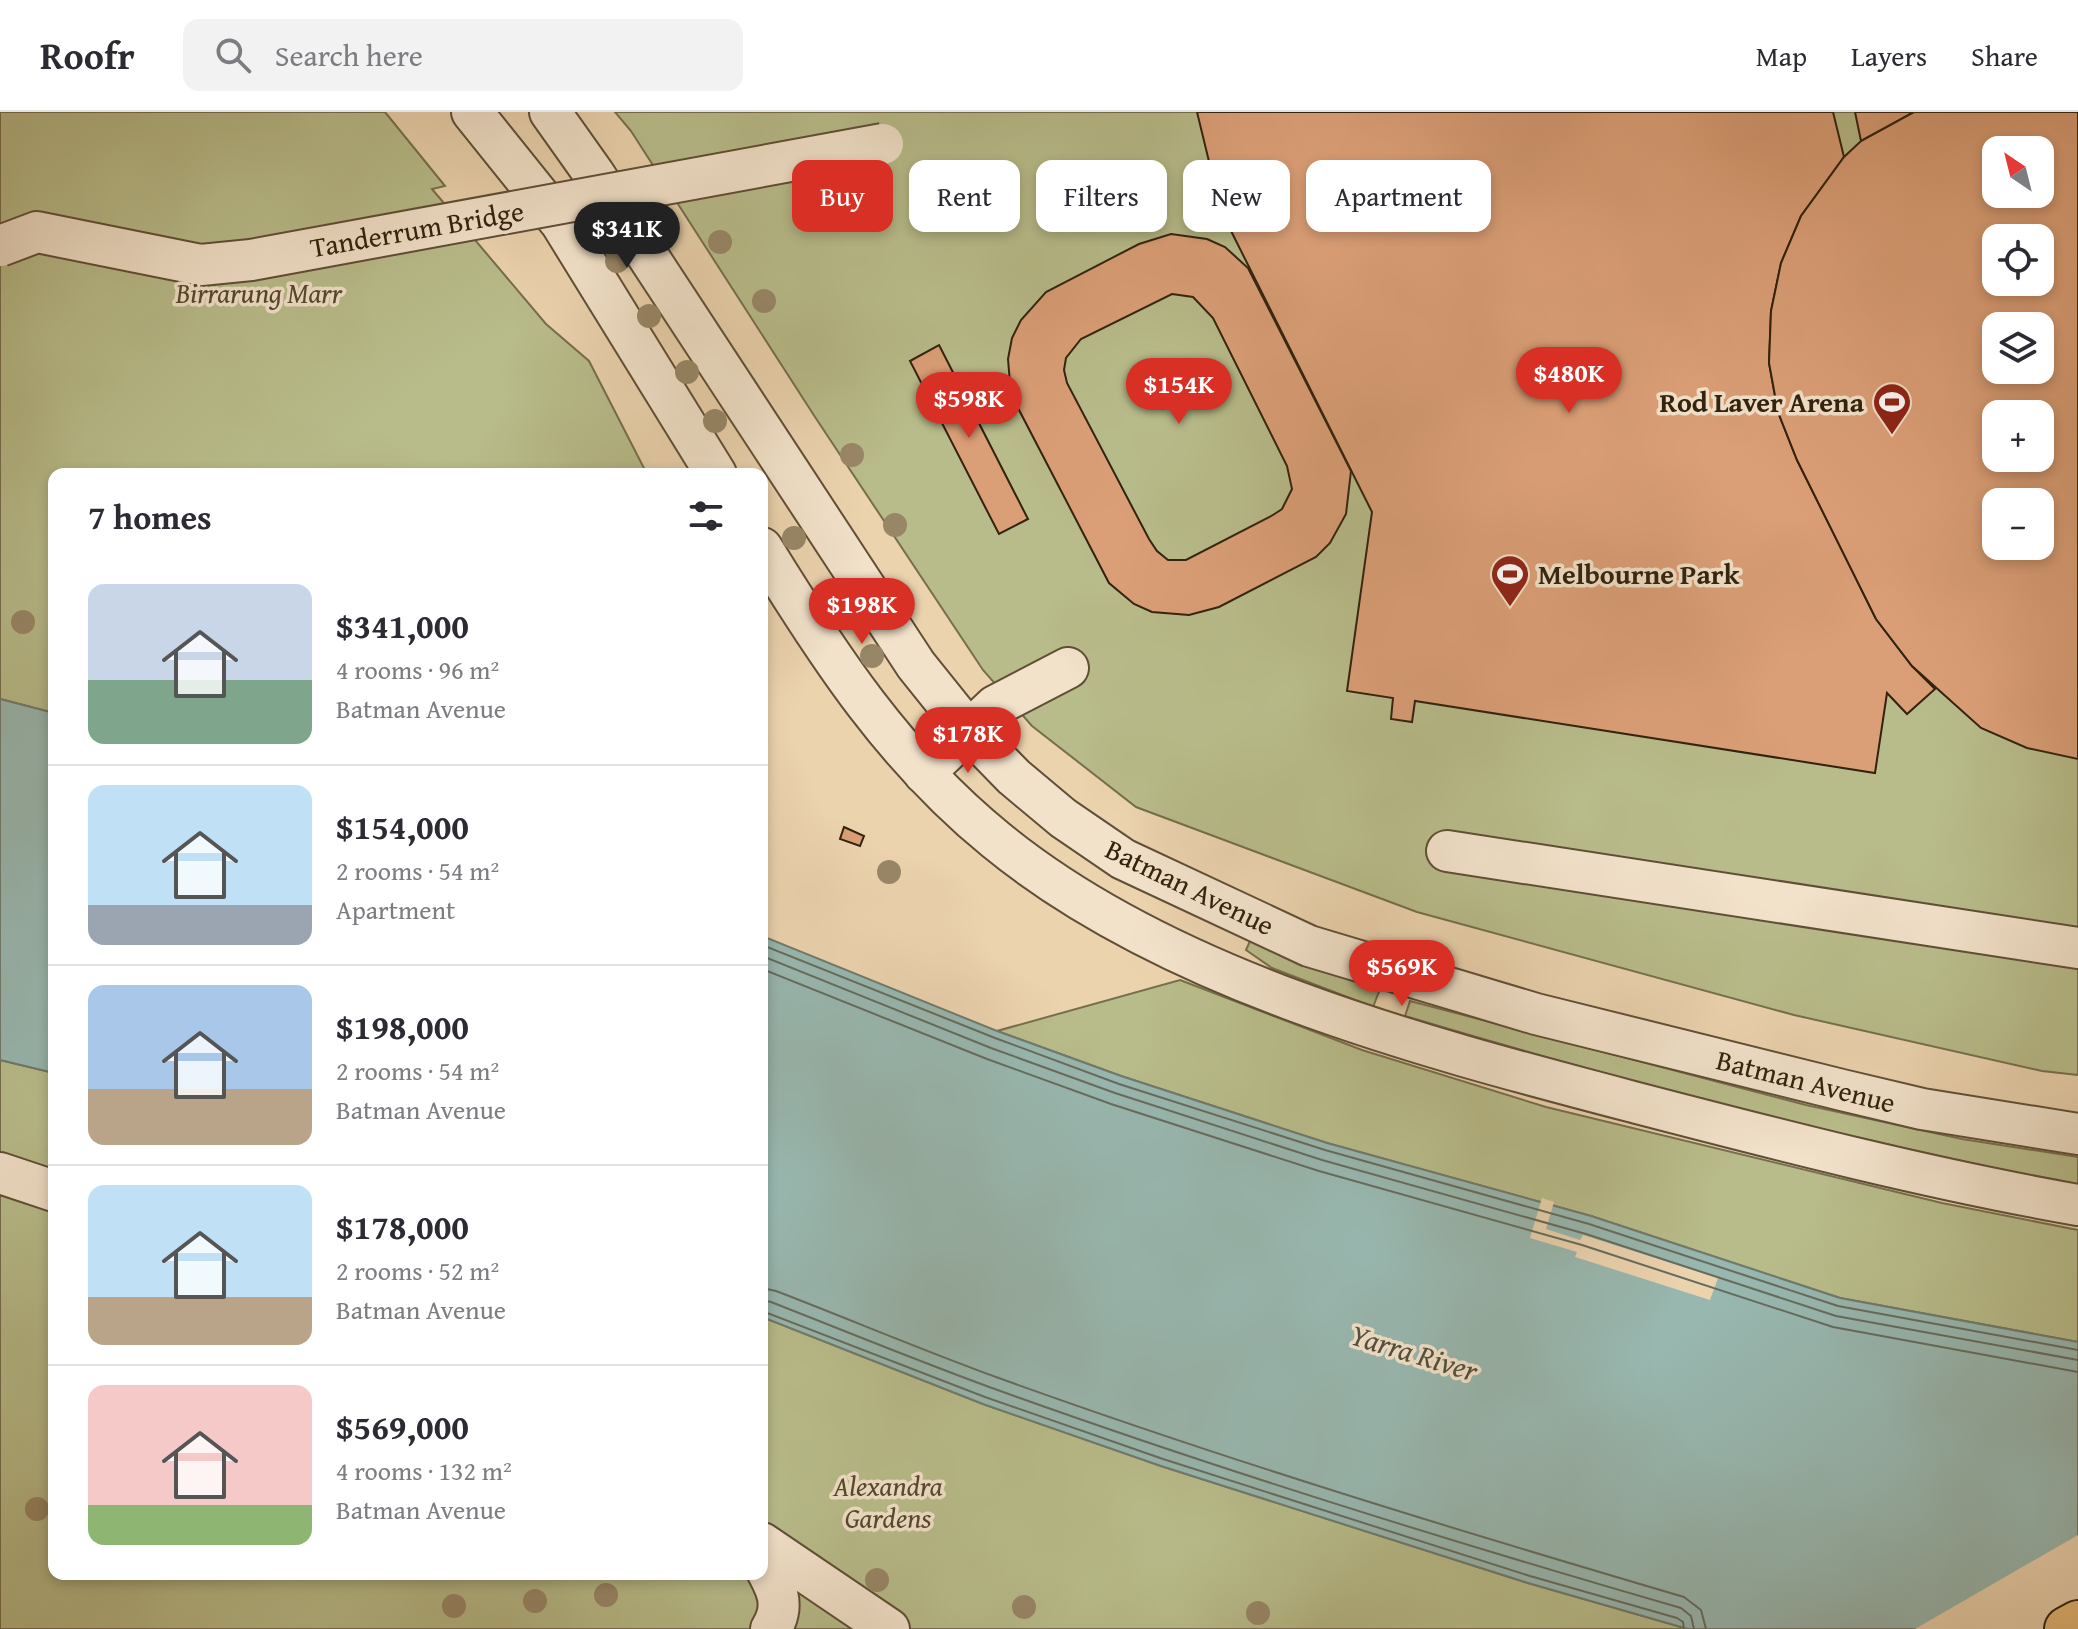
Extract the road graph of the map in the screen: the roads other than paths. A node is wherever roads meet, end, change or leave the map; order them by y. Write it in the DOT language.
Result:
graph roads {
  1 [pos="472,112"];
  2 [pos="550,112"];
  3 [pos="883,144"];
  4 [pos="0,246"];
  5 [pos="712,468"];
  6 [pos="768,557"];
  7 [pos="1068,668"];
  8 [pos="969,731"];
  9 [pos="924,773"];
  10 [pos="1447,851"];
  11 [pos="2078,948"];
  12 [pos="2078,1134"];
  13 [pos="0,1173"];
  14 [pos="48,1189"];
  15 [pos="2078,1205"];
  16 [pos="768,1547"];
  17 [pos="768,1574"];
  18 [pos="2078,1623"];
  19 [pos="771,1629"];
  20 [pos="889,1629"];
  21 [pos="2067,1629"];
  1 -- 5 [label="street"];
  2 -- 8 [label="street, Batman Avenue"];
  3 -- 4 [label="street, Tanderrum Bridge, bridge"];
  6 -- 9 [label="street"];
  7 -- 8 [label="street"];
  8 -- 9 [label="street"];
  8 -- 12 [label="street, Batman Avenue"];
  9 -- 15 [label="street"];
  10 -- 11 [label="street"];
  13 -- 14 [label="street"];
  16 -- 20 [label="street"];
  17 -- 19 [label="street"];
  18 -- 21 [label="highway"];
}
